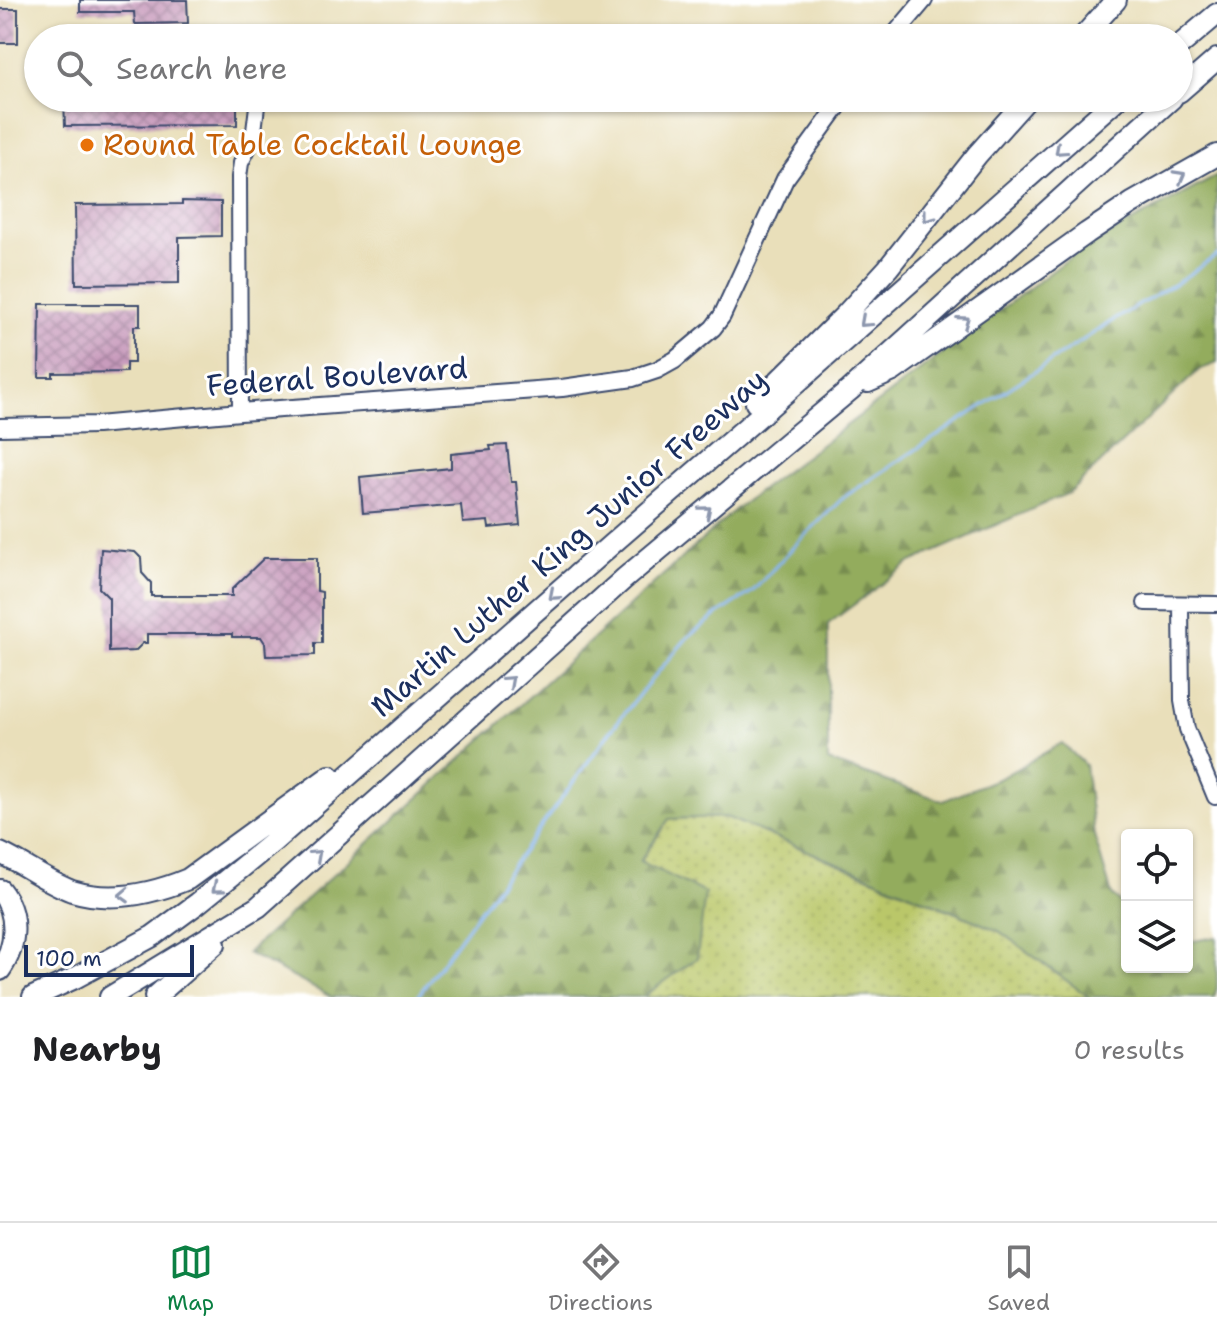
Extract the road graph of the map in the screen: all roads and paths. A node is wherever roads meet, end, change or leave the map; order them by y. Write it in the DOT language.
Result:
graph roads {
  1 [pos="924,0"];
  2 [pos="1116,0"];
  3 [pos="1217,14"];
  4 [pos="904,24"];
  5 [pos="1095,24"];
  6 [pos="1193,34"];
  7 [pos="1217,59"];
  8 [pos="1193,80"];
  9 [pos="256,112"];
  10 [pos="834,112"];
  11 [pos="1015,112"];
  12 [pos="1102,112"];
  13 [pos="1157,112"];
  14 [pos="1217,155"];
  15 [pos="850,390"];
  16 [pos="240,412"];
  17 [pos="0,427"];
  18 [pos="613,543"];
  19 [pos="1145,603"];
  20 [pos="1181,604"];
  21 [pos="1217,604"];
  22 [pos="446,690"];
  23 [pos="1215,797"];
  24 [pos="0,853"];
  25 [pos="0,890"];
  26 [pos="258,907"];
  27 [pos="0,970"];
  28 [pos="33,997"];
  29 [pos="110,997"];
  30 [pos="155,997"];
  1 -- 4 [label="main road"];
  2 -- 5 [label="highway"];
  3 -- 6 [label="highway"];
  7 -- 8 [label="highway"];
  9 -- 16 [label="street"];
  10 -- 16 [label="main road, Federal Boulevard"];
  11 -- 18 [label="highway, one-way"];
  12 -- 18 [label="highway, Martin Luther King Junior Freeway, one-way"];
  13 -- 15 [label="highway, Martin Luther King Junior Freeway"];
  15 -- 14 [label="highway, one-way"];
  26 -- 15 [label="highway, Martin Luther King Junior Freeway, one-way"];
  16 -- 17 [label="main road, Federal Boulevard"];
  18 -- 22 [label="highway, Martin Luther King Junior Freeway, one-way"];
  19 -- 20 [label="street"];
  20 -- 21 [label="street"];
  20 -- 23 [label="street"];
  22 -- 24 [label="highway, one-way"];
  22 -- 28 [label="highway, Martin Luther King Junior Freeway, one-way"];
  25 -- 27 [label="highway"];
  26 -- 29 [label="highway, Martin Luther King Junior Freeway"];
  26 -- 30 [label="highway"];
}
